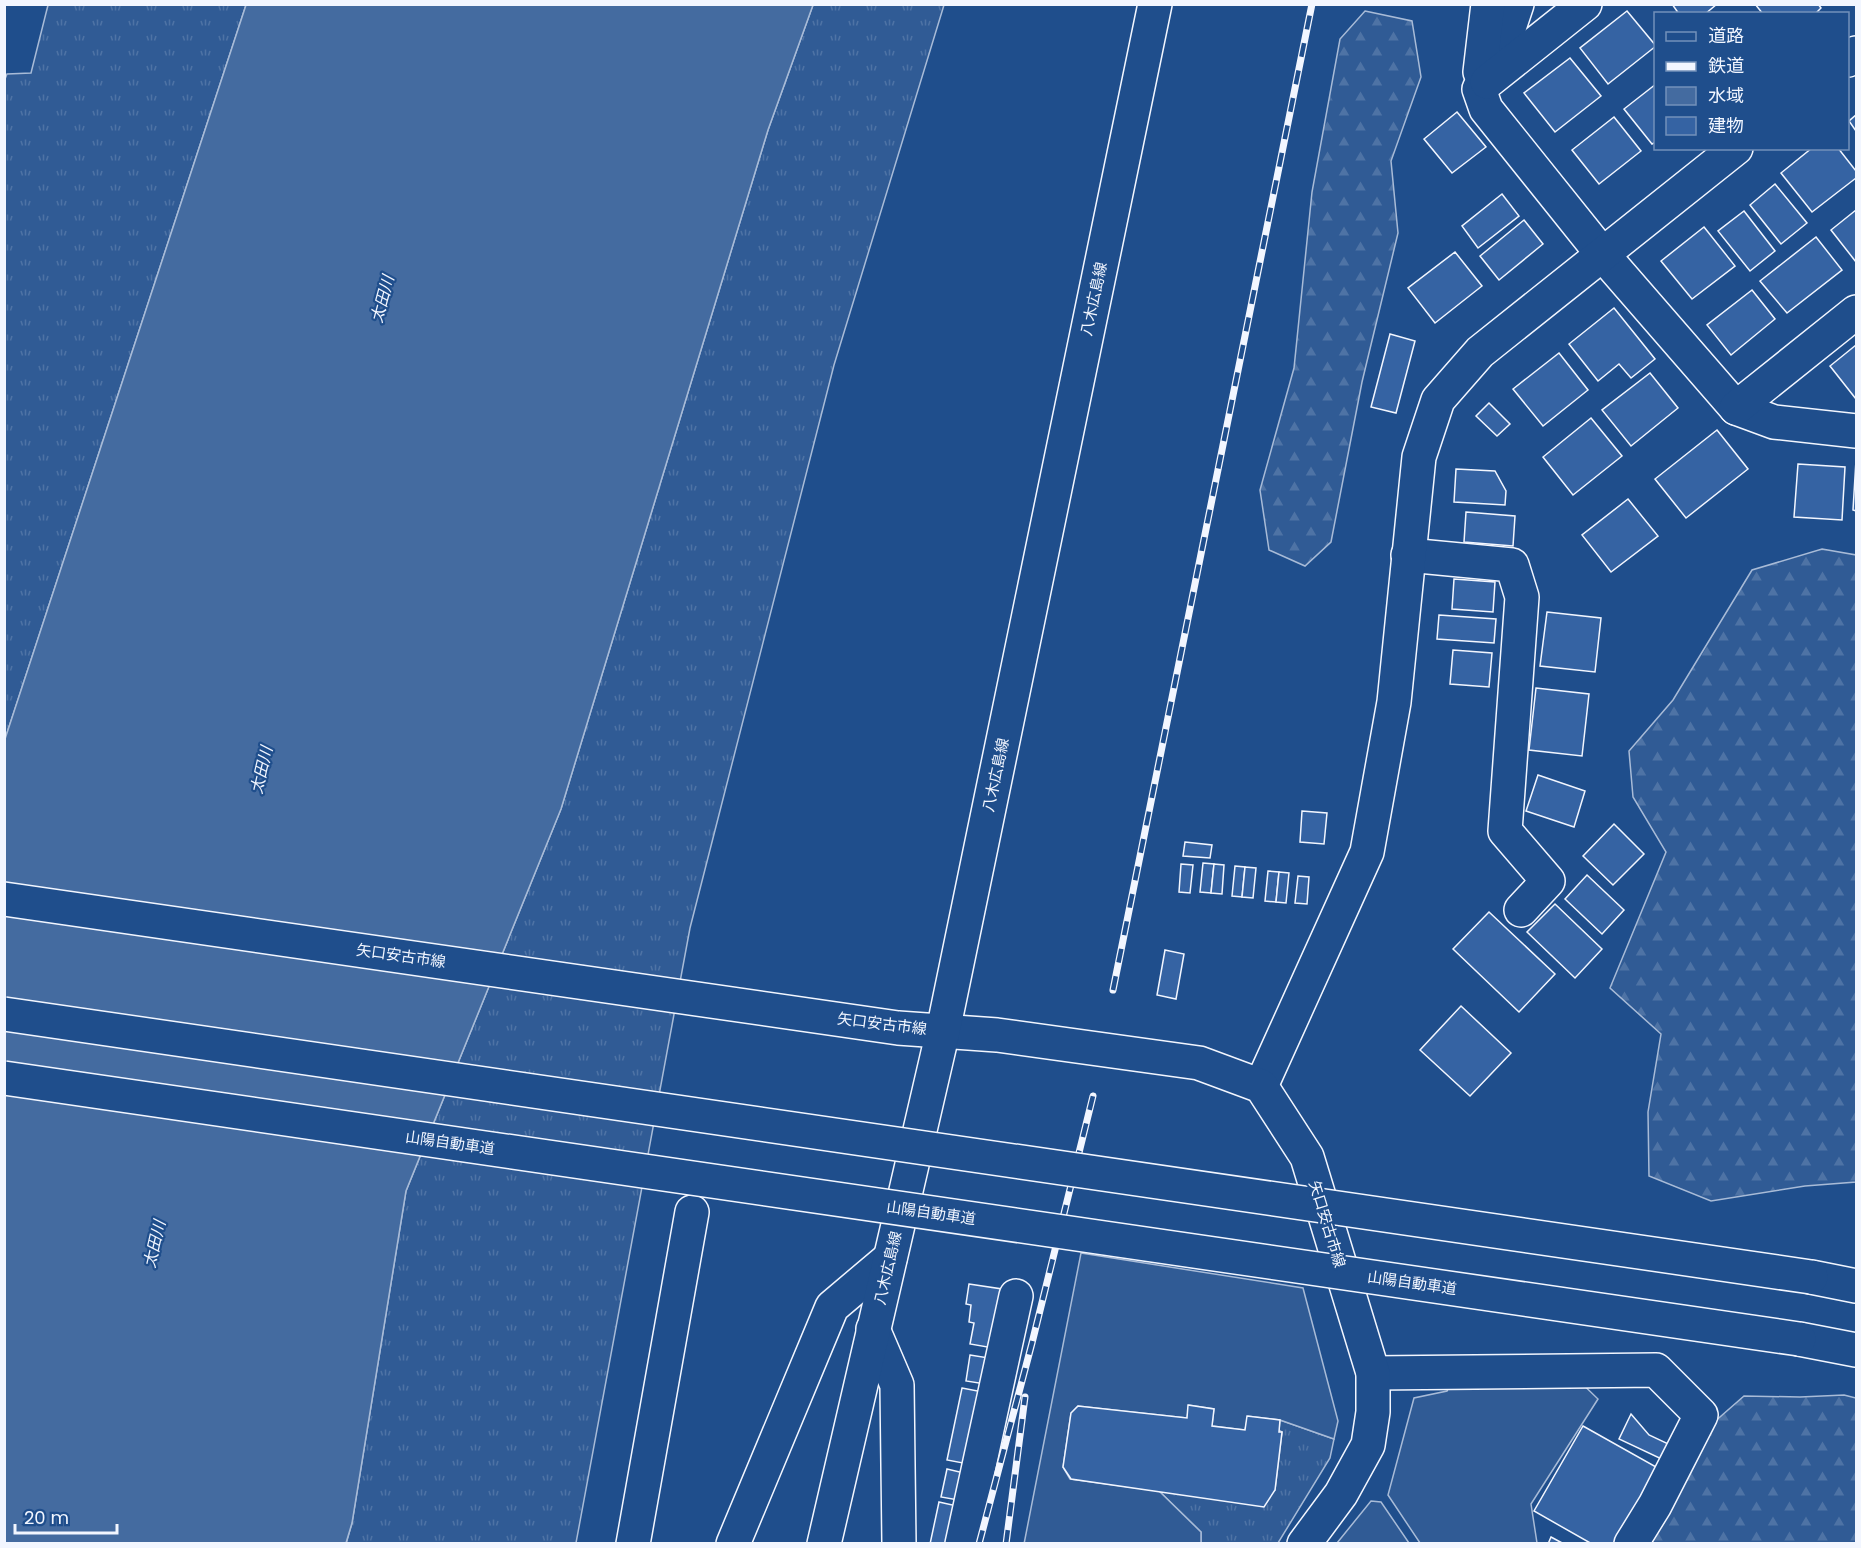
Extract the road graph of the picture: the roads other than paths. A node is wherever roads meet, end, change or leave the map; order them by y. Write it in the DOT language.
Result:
graph roads {
  1 [pos="1155,4"];
  2 [pos="1488,4"];
  3 [pos="1517,4"];
  4 [pos="1585,4"];
  5 [pos="1479,88"];
  6 [pos="1734,150"];
  7 [pos="1603,255"];
  8 [pos="1857,312"];
  9 [pos="1736,408"];
  10 [pos="1857,431"];
  11 [pos="1408,555"];
  12 [pos="4,899"];
  13 [pos="1521,910"];
  14 [pos="4,1014"];
  15 [pos="943,1031"];
  16 [pos="4,1078"];
  17 [pos="1261,1086"];
  18 [pos="692,1212"];
  19 [pos="890,1258"];
  20 [pos="1857,1286"];
  21 [pos="1016,1296"];
  22 [pos="873,1329"];
  23 [pos="1857,1350"];
  24 [pos="1373,1373"];
  25 [pos="633,1544"];
  26 [pos="733,1544"];
  27 [pos="824,1544"];
  28 [pos="899,1544"];
  29 [pos="962,1544"];
  30 [pos="1304,1544"];
  31 [pos="1631,1544"];
  1 -- 15 [label="main road, 八木広島線"];
  2 -- 5 [label="main road"];
  3 -- 5 [label="main road"];
  4 -- 5 [label="main road"];
  5 -- 7 [label="main road"];
  6 -- 7 [label="main road"];
  7 -- 9 [label="main road"];
  7 -- 11 [label="main road"];
  8 -- 9 [label="main road"];
  9 -- 10 [label="main road"];
  11 -- 13 [label="main road"];
  11 -- 17 [label="main road"];
  12 -- 15 [label="main road, 矢口安古市線"];
  14 -- 20 [label="main road, bridge"];
  15 -- 17 [label="main road, 矢口安古市線"];
  15 -- 19 [label="main road, 八木広島線"];
  16 -- 23 [label="main road, 山陽自動車道, bridge"];
  17 -- 24 [label="main road, 矢口安古市線"];
  18 -- 25 [label="main road"];
  19 -- 22 [label="main road, 八木広島線"];
  19 -- 26 [label="main road"];
  21 -- 29 [label="main road"];
  22 -- 27 [label="main road, 八木広島線"];
  22 -- 28 [label="main road"];
  24 -- 30 [label="main road, 矢口安古市線"];
  24 -- 31 [label="main road"];
}
